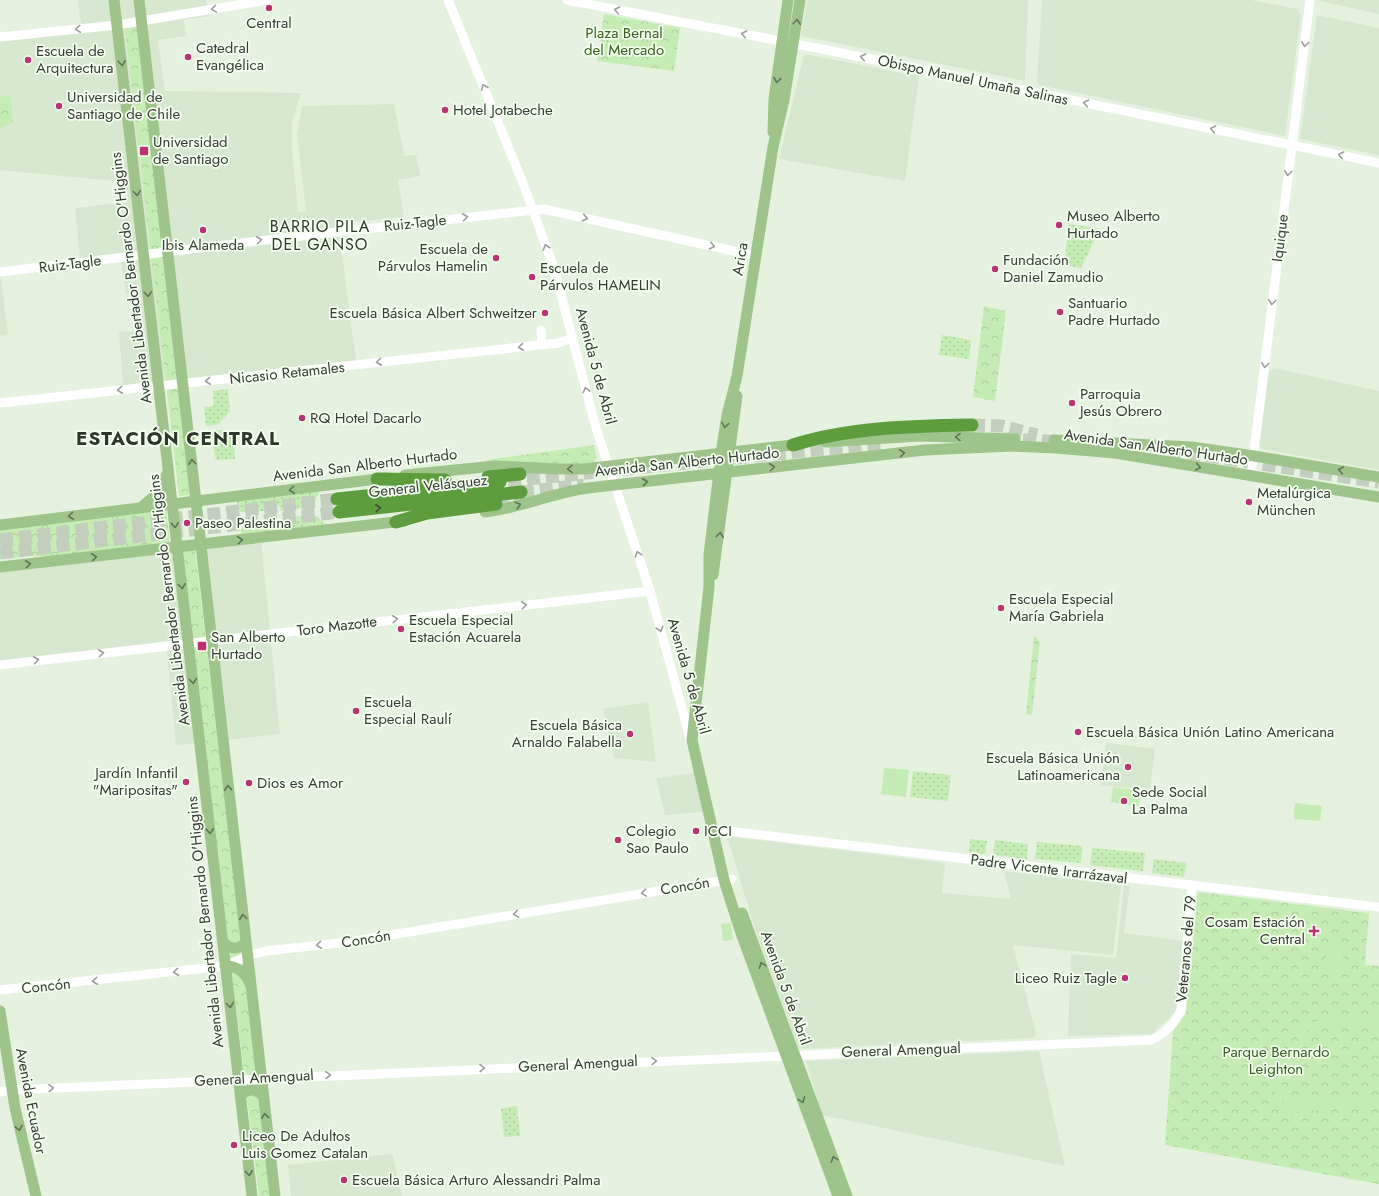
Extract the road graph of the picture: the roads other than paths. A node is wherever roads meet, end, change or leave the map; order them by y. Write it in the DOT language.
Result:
graph roads {
  1 [pos="114,0"];
  2 [pos="139,0"];
  3 [pos="267,0"];
  4 [pos="448,0"];
  5 [pos="567,0"];
  6 [pos="788,0"];
  7 [pos="800,0"];
  8 [pos="1310,0"];
  9 [pos="141,20"];
  10 [pos="117,25"];
  11 [pos="0,37"];
  12 [pos="788,42"];
  13 [pos="1292,145"];
  14 [pos="1379,163"];
  15 [pos="533,209"];
  16 [pos="168,252"];
  17 [pos="144,255"];
  18 [pos="756,256"];
  19 [pos="0,272"];
  20 [pos="541,330"];
  21 [pos="573,338"];
  22 [pos="542,344"];
  23 [pos="183,384"];
  24 [pos="159,386"];
  25 [pos="0,404"];
  26 [pos="972,425"];
  27 [pos="794,445"];
  28 [pos="726,453"];
  29 [pos="1254,456"];
  30 [pos="609,466"];
  31 [pos="169,470"];
  32 [pos="520,474"];
  33 [pos="723,474"];
  34 [pos="1251,476"];
  35 [pos="1379,477"];
  36 [pos="377,479"];
  37 [pos="500,482"];
  38 [pos="616,485"];
  39 [pos="522,492"];
  40 [pos="1379,497"];
  41 [pos="337,499"];
  42 [pos="196,501"];
  43 [pos="173,504"];
  44 [pos="496,504"];
  45 [pos="138,509"];
  46 [pos="339,512"];
  47 [pos="396,522"];
  48 [pos="0,525"];
  49 [pos="201,544"];
  50 [pos="178,547"];
  51 [pos="0,567"];
  52 [pos="650,591"];
  53 [pos="212,639"];
  54 [pos="189,642"];
  55 [pos="0,664"];
  56 [pos="695,719"];
  57 [pos="693,747"];
  58 [pos="719,830"];
  59 [pos="728,879"];
  60 [pos="1192,885"];
  61 [pos="1379,907"];
  62 [pos="223,942"];
  63 [pos="246,942"];
  64 [pos="248,956"];
  65 [pos="225,966"];
  66 [pos="250,984"];
  67 [pos="0,990"];
  68 [pos="0,1011"];
  69 [pos="1144,1040"];
  70 [pos="790,1055"];
  71 [pos="261,1078"];
  72 [pos="238,1079"];
  73 [pos="12,1090"];
  74 [pos="0,1092"];
  75 [pos="240,1096"];
  76 [pos="263,1096"];
  77 [pos="36,1196"];
  78 [pos="252,1196"];
  79 [pos="275,1196"];
  80 [pos="838,1196"];
  81 [pos="847,1196"];
  1 -- 10 [label="main road, Avenida Libertador Bernardo O'Higgins"];
  2 -- 9 [label="main road"];
  3 -- 9 [label="street, one-way"];
  15 -- 4 [label="street, Avenida 5 de Abril, one-way"];
  12 -- 5 [label="street, Obispo Manuel Umaña Salinas, one-way"];
  6 -- 12 [label="main road, Arica"];
  12 -- 7 [label="main road, Arica, one-way"];
  8 -- 13 [label="street, Iquique, one-way"];
  9 -- 10 [label="street"];
  9 -- 16 [label="main road"];
  10 -- 11 [label="street, one-way"];
  10 -- 17 [label="main road, Avenida Libertador Bernardo O'Higgins, one-way"];
  13 -- 12 [label="street, Obispo Manuel Umaña Salinas, one-way"];
  12 -- 18 [label="main road, Arica"];
  14 -- 13 [label="street, Obispo Manuel Umaña Salinas, one-way"];
  13 -- 29 [label="street, Iquique, one-way"];
  16 -- 15 [label="street, Ruiz-Tagle, one-way"];
  15 -- 18 [label="street, Ruiz-Tagle, one-way"];
  21 -- 15 [label="street, Avenida 5 de Abril, one-way"];
  16 -- 17 [label="street, Ruiz-Tagle"];
  16 -- 23 [label="main road"];
  17 -- 19 [label="street, Ruiz-Tagle"];
  17 -- 24 [label="main road, Avenida Libertador Bernardo O'Higgins, one-way"];
  18 -- 28 [label="main road, Arica"];
  20 -- 22 [label="street"];
  21 -- 22 [label="street, Nicasio Retamales"];
  30 -- 21 [label="street, Avenida 5 de Abril, one-way"];
  22 -- 23 [label="street, Nicasio Retamales, one-way"];
  23 -- 24 [label="street, Nicasio Retamales"];
  42 -- 23 [label="main road, one-way"];
  24 -- 25 [label="street, Nicasio Retamales, one-way"];
  24 -- 31 [label="main road, Avenida Libertador Bernardo O'Higgins"];
  26 -- 27 [label="highway"];
  27 -- 28 [label="main road, Avenida San Alberto Hurtado"];
  29 -- 27 [label="main road, Avenida San Alberto Hurtado, one-way"];
  28 -- 30 [label="main road, Avenida San Alberto Hurtado"];
  28 -- 33 [label="main road, Arica"];
  29 -- 34 [label="street, Iquique"];
  35 -- 29 [label="main road, Avenida San Alberto Hurtado, one-way"];
  30 -- 36 [label="main road, Avenida San Alberto Hurtado, one-way"];
  30 -- 38 [label="street, Avenida 5 de Abril"];
  31 -- 43 [label="main road, Avenida Libertador Bernardo O'Higgins"];
  31 -- 45 [label="main road"];
  32 -- 36 [label="highway"];
  33 -- 34 [label="main road, Avenida San Alberto Hurtado, one-way"];
  38 -- 33 [label="main road, Avenida San Alberto Hurtado, one-way"];
  33 -- 56 [label="main road, Arica"];
  34 -- 40 [label="main road, Avenida San Alberto Hurtado"];
  36 -- 42 [label="main road, Avenida San Alberto Hurtado, one-way"];
  37 -- 41 [label="highway, General Velásquez"];
  47 -- 38 [label="main road, Avenida San Alberto Hurtado, one-way"];
  52 -- 38 [label="street, Avenida 5 de Abril, one-way"];
  46 -- 39 [label="highway, General Velásquez, one-way"];
  42 -- 43 [label="main road, Avenida San Alberto Hurtado"];
  42 -- 49 [label="main road"];
  43 -- 45 [label="main road, Avenida San Alberto Hurtado"];
  43 -- 50 [label="main road, Avenida Libertador Bernardo O'Higgins, one-way"];
  44 -- 47 [label="highway"];
  45 -- 48 [label="main road, Avenida San Alberto Hurtado, one-way"];
  49 -- 47 [label="main road, Avenida San Alberto Hurtado, one-way"];
  49 -- 50 [label="main road, Avenida San Alberto Hurtado"];
  49 -- 53 [label="main road"];
  51 -- 50 [label="main road, Avenida San Alberto Hurtado, one-way"];
  50 -- 54 [label="main road, Avenida Libertador Bernardo O'Higgins, one-way"];
  53 -- 52 [label="street, Toro Mazotte, one-way"];
  52 -- 57 [label="street, Avenida 5 de Abril, one-way"];
  53 -- 54 [label="street, Toro Mazotte"];
  63 -- 53 [label="main road, one-way"];
  55 -- 54 [label="street, Toro Mazotte, one-way"];
  54 -- 62 [label="main road, Avenida Libertador Bernardo O'Higgins, one-way"];
  56 -- 57 [label="main road, Avenida 5 de Abril"];
  56 -- 58 [label="main road, Avenida 5 de Abril"];
  57 -- 59 [label="main road, Avenida 5 de Abril"];
  58 -- 59 [label="main road, Avenida 5 de Abril"];
  58 -- 60 [label="street, Padre Vicente Irarrázaval"];
  59 -- 64 [label="street, Concón, one-way"];
  59 -- 70 [label="main road, Avenida 5 de Abril"];
  60 -- 61 [label="street, Padre Vicente Irarrázaval"];
  60 -- 69 [label="street, Veteranos del 79"];
  62 -- 63 [label="main road"];
  62 -- 65 [label="main road, Avenida Libertador Bernardo O'Higgins"];
  63 -- 64 [label="main road"];
  64 -- 65 [label="street, Concón"];
  64 -- 66 [label="main road"];
  65 -- 66 [label="main road"];
  65 -- 67 [label="street, Concón, one-way"];
  65 -- 72 [label="main road, Avenida Libertador Bernardo O'Higgins, one-way"];
  66 -- 71 [label="main road"];
  68 -- 73 [label="main road, Avenida Ecuador"];
  69 -- 70 [label="street, General Amengual"];
  71 -- 70 [label="street, General Amengual, one-way"];
  70 -- 80 [label="main road, Avenida 5 de Abril, one-way"];
  81 -- 70 [label="main road, Avenida 5 de Abril, one-way"];
  71 -- 72 [label="street, General Amengual"];
  71 -- 76 [label="main road"];
  73 -- 72 [label="street, General Amengual, one-way"];
  72 -- 75 [label="main road, Avenida Libertador Bernardo O'Higgins"];
  73 -- 74 [label="street, General Amengual"];
  73 -- 77 [label="main road, Avenida Ecuador, one-way"];
  75 -- 76 [label="main road"];
  75 -- 78 [label="main road, Avenida Libertador Bernardo O'Higgins, one-way"];
  79 -- 76 [label="main road, one-way"];
}
